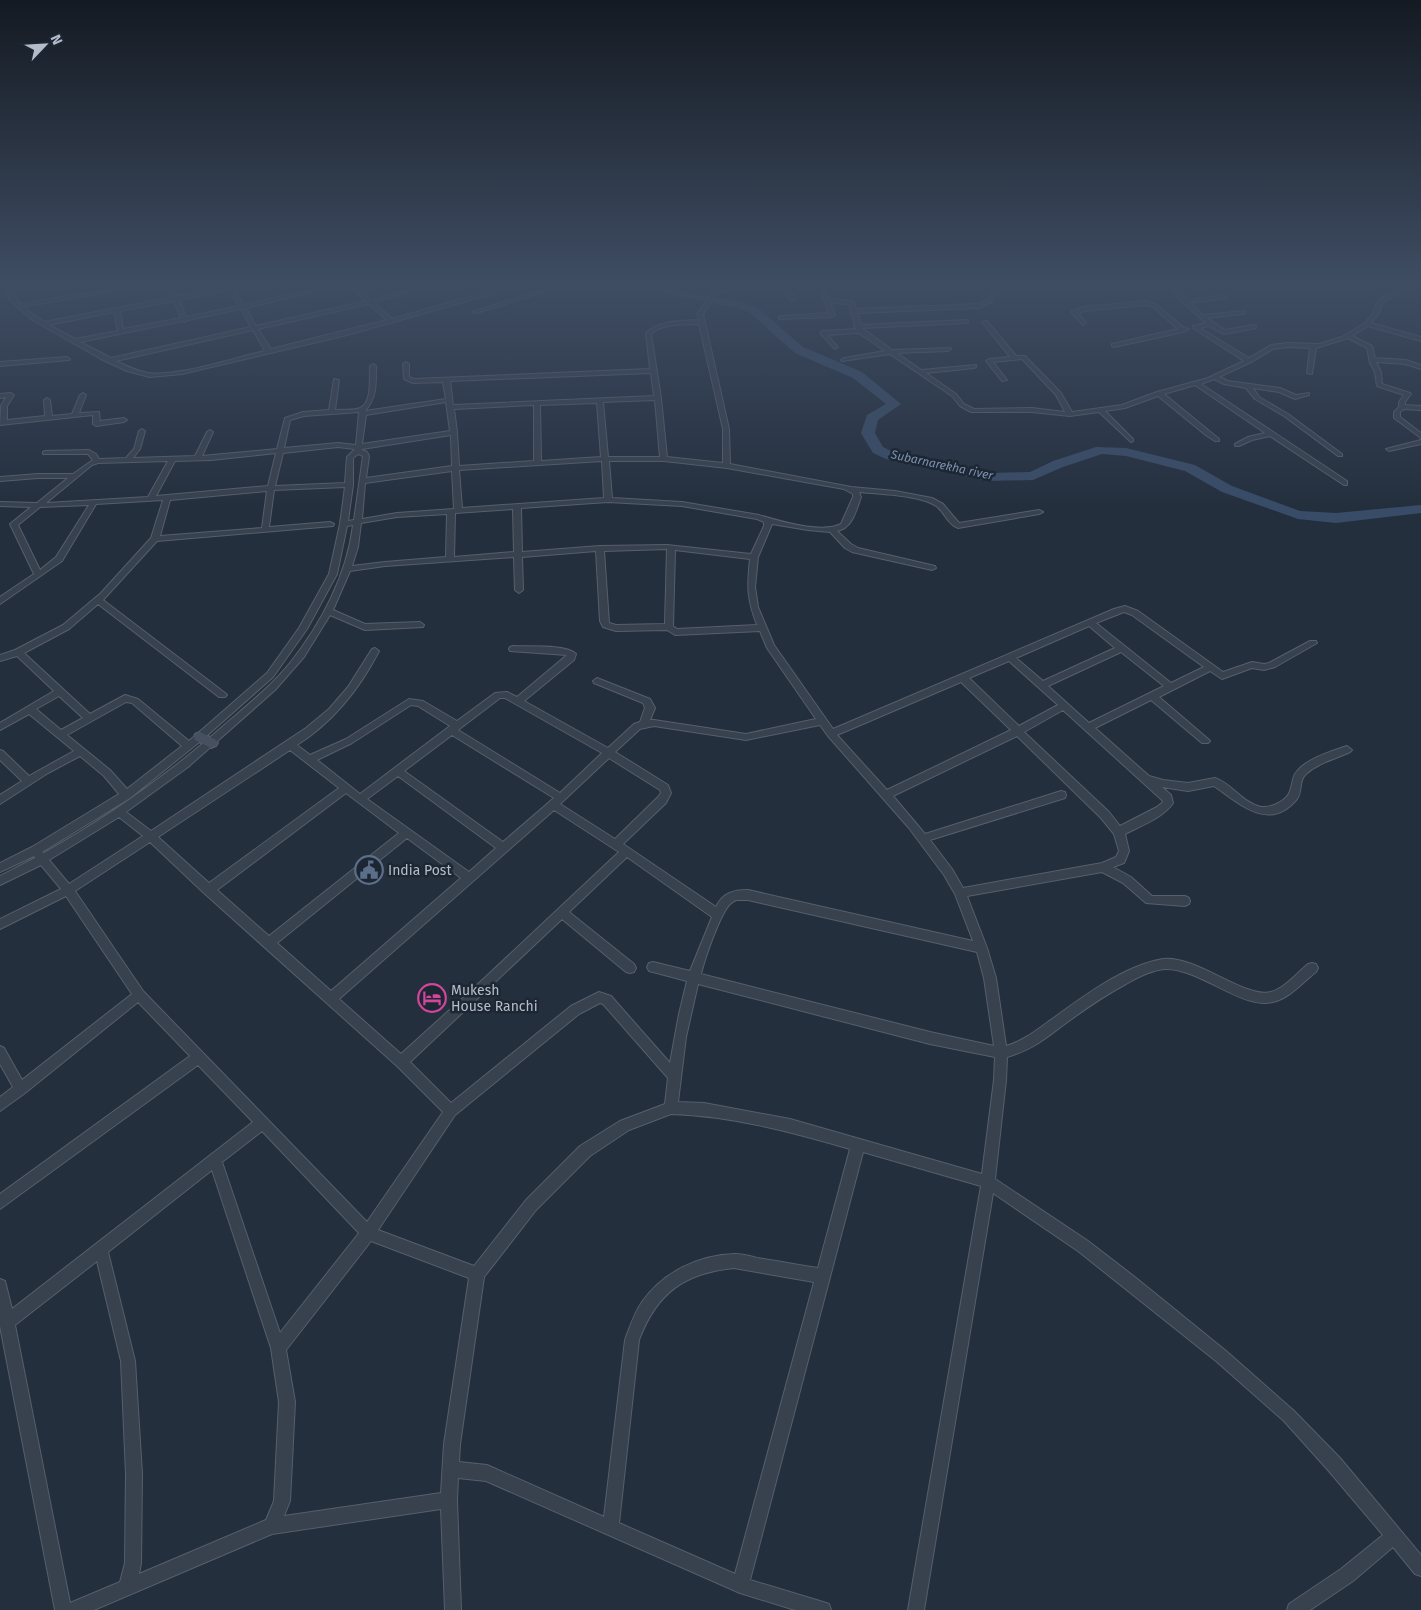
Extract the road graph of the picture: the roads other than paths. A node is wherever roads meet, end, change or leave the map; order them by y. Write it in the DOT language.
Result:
graph roads {
  1 [pos="106,357"];
  2 [pos="125,357"];
  3 [pos="245,357"];
  4 [pos="652,357"];
  5 [pos="710,357"];
  6 [pos="860,357"];
  7 [pos="897,357"];
  8 [pos="1014,357"];
  9 [pos="1015,357"];
  10 [pos="1243,357"];
  11 [pos="1255,357"];
  12 [pos="1312,357"];
  13 [pos="67,359"];
  14 [pos="112,360"];
  15 [pos="844,360"];
  16 [pos="1373,360"];
  17 [pos="1249,361"];
  18 [pos="0,364"];
  19 [pos="406,364"];
  20 [pos="373,366"];
  21 [pos="974,366"];
  22 [pos="1421,368"];
  23 [pos="654,370"];
  24 [pos="919,372"];
  25 [pos="1310,373"];
  26 [pos="1214,377"];
  27 [pos="446,379"];
  28 [pos="336,380"];
  29 [pos="1004,380"];
  30 [pos="1197,384"];
  31 [pos="1249,387"];
  32 [pos="1159,393"];
  33 [pos="1307,394"];
  34 [pos="83,395"];
  35 [pos="0,396"];
  36 [pos="658,398"];
  37 [pos="47,400"];
  38 [pos="600,400"];
  39 [pos="450,403"];
  40 [pos="537,403"];
  41 [pos="1402,407"];
  42 [pos="1421,408"];
  43 [pos="332,411"];
  44 [pos="1101,411"];
  45 [pos="362,412"];
  46 [pos="1070,414"];
  47 [pos="74,416"];
  48 [pos="49,418"];
  49 [pos="124,420"];
  50 [pos="2,423"];
  51 [pos="142,431"];
  52 [pos="210,432"];
  53 [pos="454,432"];
  54 [pos="1269,434"];
  55 [pos="1421,436"];
  56 [pos="1131,440"];
  57 [pos="1217,440"];
  58 [pos="1421,442"];
  59 [pos="1237,446"];
  60 [pos="1390,448"];
  61 [pos="359,450"];
  62 [pos="280,452"];
  63 [pos="45,453"];
  64 [pos="1340,455"];
  65 [pos="198,458"];
  66 [pos="173,459"];
  67 [pos="606,459"];
  68 [pos="664,459"];
  69 [pos="128,460"];
  70 [pos="97,461"];
  71 [pos="538,463"];
  72 [pos="727,466"];
  73 [pos="456,468"];
  74 [pos="74,476"];
  75 [pos="0,479"];
  76 [pos="362,481"];
  77 [pos="1344,483"];
  78 [pos="350,484"];
  79 [pos="271,488"];
  80 [pos="851,489"];
  81 [pos="167,498"];
  82 [pos="151,499"];
  83 [pos="608,500"];
  84 [pos="94,502"];
  85 [pos="0,504"];
  86 [pos="41,504"];
  87 [pos="517,508"];
  88 [pos="455,511"];
  89 [pos="1039,512"];
  90 [pos="768,521"];
  91 [pos="358,522"];
  92 [pos="330,524"];
  93 [pos="344,524"];
  94 [pos="265,530"];
  95 [pos="832,530"];
  96 [pos="156,539"];
  97 [pos="600,548"];
  98 [pos="671,548"];
  99 [pos="518,553"];
  100 [pos="754,557"];
  101 [pos="450,559"];
  102 [pos="932,568"];
  103 [pos="347,569"];
  104 [pos="38,575"];
  105 [pos="518,590"];
  106 [pos="98,600"];
  107 [pos="0,601"];
  108 [pos="326,612"];
  109 [pos="1090,623"];
  110 [pos="420,625"];
  111 [pos="669,627"];
  112 [pos="762,628"];
  113 [pos="1313,643"];
  114 [pos="1122,648"];
  115 [pos="513,649"];
  116 [pos="375,651"];
  117 [pos="18,652"];
  118 [pos="0,658"];
  119 [pos="1012,658"];
  120 [pos="1209,668"];
  121 [pos="963,678"];
  122 [pos="597,681"];
  123 [pos="1042,686"];
  124 [pos="1171,686"];
  125 [pos="60,691"];
  126 [pos="222,695"];
  127 [pos="1152,696"];
  128 [pos="519,700"];
  129 [pos="1063,706"];
  130 [pos="30,709"];
  131 [pos="90,718"];
  132 [pos="821,721"];
  133 [pos="644,723"];
  134 [pos="1,725"];
  135 [pos="1089,727"];
  136 [pos="454,728"];
  137 [pos="1018,731"];
  138 [pos="61,734"];
  139 [pos="831,734"];
  140 [pos="206,740"];
  141 [pos="1205,741"];
  142 [pos="291,744"];
  143 [pos="189,746"];
  144 [pos="1347,750"];
  145 [pos="81,751"];
  146 [pos="609,753"];
  147 [pos="1,755"];
  148 [pos="310,760"];
  149 [pos="398,771"];
  150 [pos="1147,779"];
  151 [pos="28,781"];
  152 [pos="346,788"];
  153 [pos="126,795"];
  154 [pos="886,795"];
  155 [pos="1061,795"];
  156 [pos="360,799"];
  157 [pos="0,800"];
  158 [pos="556,801"];
  159 [pos="119,812"];
  160 [pos="406,832"];
  161 [pos="1119,832"];
  162 [pos="151,837"];
  163 [pos="924,838"];
  164 [pos="616,845"];
  165 [pos="504,848"];
  166 [pos="626,851"];
  167 [pos="40,855"];
  168 [pos="1103,867"];
  169 [pos="0,868"];
  170 [pos="469,878"];
  171 [pos="0,881"];
  172 [pos="68,890"];
  173 [pos="208,890"];
  174 [pos="960,893"];
  175 [pos="1185,901"];
  176 [pos="562,914"];
  177 [pos="718,915"];
  178 [pos="0,924"];
  179 [pos="268,944"];
  180 [pos="981,948"];
  181 [pos="653,967"];
  182 [pos="630,968"];
  183 [pos="1312,968"];
  184 [pos="694,977"];
  185 [pos="139,995"];
  186 [pos="330,999"];
  187 [pos="0,1052"];
  188 [pos="1001,1053"];
  189 [pos="199,1057"];
  190 [pos="401,1062"];
  191 [pos="674,1076"];
  192 [pos="21,1088"];
  193 [pos="0,1105"];
  194 [pos="671,1108"];
  195 [pos="450,1111"];
  196 [pos="262,1122"];
  197 [pos="858,1145"];
  198 [pos="215,1160"];
  199 [pos="988,1182"];
  200 [pos="0,1202"];
  201 [pos="368,1233"];
  202 [pos="101,1250"];
  203 [pos="477,1274"];
  204 [pos="822,1276"];
  205 [pos="0,1286"];
  206 [pos="6,1323"];
  207 [pos="278,1348"];
  208 [pos="452,1469"];
  209 [pos="449,1500"];
  210 [pos="272,1526"];
  211 [pos="611,1526"];
  212 [pos="1395,1535"];
  213 [pos="1421,1568"];
  214 [pos="740,1585"];
  215 [pos="127,1588"];
  216 [pos="63,1610"];
  217 [pos="74,1610"];
  218 [pos="453,1610"];
  219 [pos="823,1610"];
  220 [pos="916,1610"];
  221 [pos="1296,1610"];
  1 -- 14 [label="street"];
  2 -- 14 [label="street"];
  3 -- 14 [label="street"];
  4 -- 23 [label="street"];
  5 -- 72 [label="street"];
  6 -- 15 [label="street"];
  7 -- 24 [label="street"];
  8 -- 29 [label="street"];
  9 -- 46 [label="street"];
  10 -- 17 [label="street"];
  11 -- 17 [label="street"];
  12 -- 25 [label="street"];
  13 -- 18 [label="street"];
  16 -- 22 [label="street"];
  16 -- 41 [label="street"];
  17 -- 26 [label="street"];
  19 -- 27 [label="street"];
  20 -- 45 [label="street"];
  21 -- 24 [label="street"];
  23 -- 27 [label="street"];
  23 -- 36 [label="street"];
  24 -- 46 [label="street"];
  26 -- 30 [label="street"];
  26 -- 31 [label="street"];
  27 -- 39 [label="street"];
  28 -- 43 [label="street"];
  30 -- 32 [label="street"];
  30 -- 54 [label="street"];
  31 -- 33 [label="street"];
  31 -- 64 [label="street"];
  32 -- 44 [label="street"];
  32 -- 57 [label="street"];
  34 -- 47 [label="street"];
  35 -- 50 [label="street"];
  36 -- 38 [label="street"];
  36 -- 68 [label="street"];
  37 -- 48 [label="street"];
  38 -- 40 [label="street"];
  38 -- 67 [label="street"];
  39 -- 40 [label="street"];
  39 -- 45 [label="street"];
  39 -- 53 [label="street"];
  40 -- 71 [label="street"];
  41 -- 42 [label="street"];
  41 -- 55 [label="street"];
  43 -- 45 [label="street"];
  43 -- 62 [label="street"];
  44 -- 46 [label="street"];
  44 -- 56 [label="street"];
  45 -- 61 [label="street"];
  47 -- 48 [label="street"];
  47 -- 49 [label="street"];
  48 -- 50 [label="street"];
  51 -- 69 [label="street"];
  52 -- 65 [label="street"];
  53 -- 61 [label="street"];
  53 -- 73 [label="street"];
  54 -- 59 [label="street"];
  54 -- 77 [label="street"];
  58 -- 60 [label="street"];
  61 -- 62 [label="street"];
  61 -- 76 [label="street"];
  61 -- 78 [label="street"];
  62 -- 65 [label="street"];
  62 -- 79 [label="street"];
  63 -- 70 [label="street"];
  65 -- 66 [label="street"];
  66 -- 69 [label="street"];
  66 -- 82 [label="street"];
  67 -- 68 [label="street"];
  67 -- 71 [label="street"];
  67 -- 83 [label="street"];
  68 -- 72 [label="street"];
  69 -- 70 [label="street"];
  70 -- 74 [label="street"];
  71 -- 73 [label="street"];
  72 -- 80 [label="street"];
  73 -- 76 [label="street"];
  73 -- 88 [label="street"];
  74 -- 75 [label="street"];
  74 -- 86 [label="street"];
  76 -- 91 [label="street"];
  78 -- 79 [label="street"];
  78 -- 93 [label="street"];
  79 -- 81 [label="street"];
  79 -- 94 [label="street"];
  80 -- 89 [label="street"];
  80 -- 95 [label="street"];
  81 -- 82 [label="street"];
  81 -- 96 [label="street"];
  82 -- 84 [label="street"];
  83 -- 87 [label="street"];
  83 -- 90 [label="street"];
  84 -- 86 [label="street"];
  84 -- 104 [label="street"];
  85 -- 86 [label="street"];
  86 -- 104 [label="street"];
  87 -- 88 [label="street"];
  87 -- 99 [label="street"];
  88 -- 91 [label="street"];
  88 -- 101 [label="street"];
  90 -- 95 [label="street"];
  90 -- 100 [label="street"];
  91 -- 93 [label="street"];
  91 -- 103 [label="street"];
  92 -- 94 [label="street"];
  93 -- 140 [label="street"];
  94 -- 96 [label="street"];
  95 -- 102 [label="street"];
  96 -- 106 [label="street"];
  97 -- 98 [label="street"];
  97 -- 99 [label="street"];
  97 -- 111 [label="street"];
  98 -- 100 [label="street"];
  98 -- 111 [label="street"];
  99 -- 101 [label="street"];
  99 -- 105 [label="street"];
  100 -- 112 [label="street"];
  101 -- 103 [label="street"];
  103 -- 108 [label="street"];
  104 -- 107 [label="street"];
  106 -- 117 [label="street"];
  106 -- 126 [label="street"];
  108 -- 110 [label="street"];
  108 -- 140 [label="street"];
  109 -- 114 [label="street"];
  109 -- 119 [label="street"];
  109 -- 120 [label="street"];
  111 -- 112 [label="street"];
  112 -- 132 [label="street"];
  113 -- 120 [label="street"];
  114 -- 123 [label="street"];
  114 -- 124 [label="street"];
  115 -- 128 [label="street"];
  116 -- 142 [label="street"];
  117 -- 118 [label="street"];
  117 -- 125 [label="street"];
  119 -- 121 [label="street"];
  119 -- 123 [label="street"];
  120 -- 124 [label="street"];
  121 -- 137 [label="street"];
  121 -- 139 [label="street"];
  122 -- 133 [label="street"];
  123 -- 129 [label="street"];
  124 -- 127 [label="street"];
  125 -- 130 [label="street"];
  125 -- 131 [label="street"];
  127 -- 135 [label="street"];
  127 -- 141 [label="street"];
  128 -- 136 [label="street"];
  128 -- 146 [label="street"];
  129 -- 135 [label="street"];
  129 -- 137 [label="street"];
  130 -- 134 [label="street"];
  130 -- 138 [label="street"];
  131 -- 138 [label="street"];
  131 -- 143 [label="street"];
  132 -- 133 [label="street"];
  132 -- 139 [label="street"];
  133 -- 146 [label="street"];
  135 -- 150 [label="street"];
  136 -- 148 [label="street"];
  136 -- 149 [label="street"];
  136 -- 158 [label="street"];
  137 -- 154 [label="street"];
  137 -- 161 [label="street"];
  138 -- 145 [label="street"];
  139 -- 154 [label="street"];
  140 -- 143 [label="street"];
  140 -- 159 [label="street"];
  142 -- 148 [label="street"];
  142 -- 162 [label="street"];
  143 -- 153 [label="street"];
  144 -- 150 [label="street"];
  145 -- 151 [label="street"];
  145 -- 153 [label="street"];
  146 -- 158 [label="street"];
  146 -- 164 [label="street"];
  147 -- 151 [label="street"];
  148 -- 152 [label="street"];
  149 -- 156 [label="street"];
  149 -- 165 [label="street"];
  150 -- 161 [label="street"];
  151 -- 157 [label="street"];
  152 -- 156 [label="street"];
  152 -- 173 [label="street"];
  153 -- 167 [label="street"];
  154 -- 163 [label="street"];
  155 -- 163 [label="street"];
  156 -- 160 [label="street"];
  158 -- 164 [label="street"];
  158 -- 165 [label="street"];
  159 -- 162 [label="street"];
  159 -- 167 [label="street"];
  160 -- 170 [label="street"];
  160 -- 179 [label="street"];
  161 -- 168 [label="street"];
  162 -- 172 [label="street"];
  162 -- 173 [label="street"];
  163 -- 174 [label="street"];
  164 -- 166 [label="street"];
  165 -- 170 [label="street"];
  166 -- 176 [label="street"];
  166 -- 177 [label="street"];
  167 -- 169 [label="street"];
  167 -- 171 [label="street"];
  167 -- 172 [label="street"];
  168 -- 174 [label="street"];
  168 -- 175 [label="street"];
  170 -- 186 [label="street"];
  172 -- 178 [label="street"];
  172 -- 185 [label="street"];
  173 -- 179 [label="street"];
  174 -- 180 [label="street"];
  176 -- 182 [label="street"];
  176 -- 190 [label="street"];
  177 -- 180 [label="street"];
  177 -- 184 [label="street"];
  179 -- 186 [label="street"];
  180 -- 188 [label="street"];
  181 -- 184 [label="street"];
  183 -- 188 [label="street"];
  184 -- 188 [label="street"];
  184 -- 191 [label="street"];
  185 -- 189 [label="street"];
  185 -- 192 [label="street"];
  186 -- 190 [label="street"];
  187 -- 192 [label="street"];
  188 -- 199 [label="street"];
  189 -- 196 [label="street"];
  189 -- 200 [label="street"];
  190 -- 195 [label="street"];
  191 -- 194 [label="street"];
  191 -- 195 [label="street"];
  192 -- 193 [label="street"];
  194 -- 197 [label="street"];
  194 -- 203 [label="street"];
  195 -- 201 [label="street"];
  196 -- 198 [label="street"];
  196 -- 201 [label="street"];
  197 -- 199 [label="street"];
  197 -- 204 [label="street"];
  198 -- 202 [label="street"];
  198 -- 207 [label="street"];
  199 -- 212 [label="street"];
  199 -- 220 [label="street"];
  201 -- 203 [label="street"];
  201 -- 207 [label="street"];
  202 -- 206 [label="street"];
  202 -- 215 [label="street"];
  203 -- 208 [label="street"];
  204 -- 211 [label="street"];
  204 -- 214 [label="street"];
  205 -- 206 [label="street"];
  206 -- 216 [label="street"];
  207 -- 210 [label="street"];
  208 -- 209 [label="street"];
  208 -- 211 [label="street"];
  209 -- 210 [label="street"];
  209 -- 218 [label="street"];
  210 -- 215 [label="street"];
  211 -- 214 [label="street"];
  212 -- 213 [label="street"];
  212 -- 221 [label="street"];
  214 -- 219 [label="street"];
  215 -- 217 [label="street"];
}
